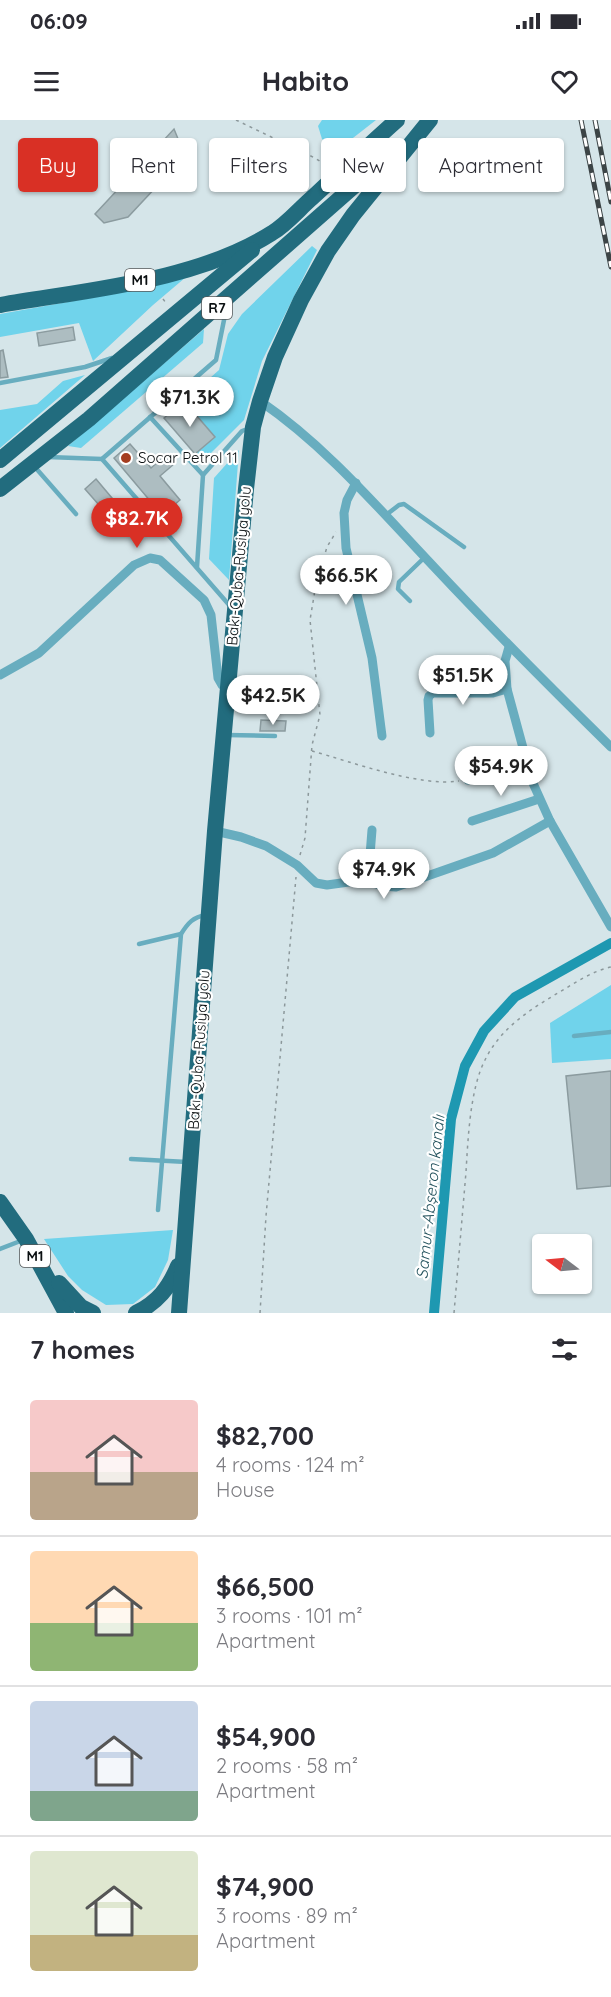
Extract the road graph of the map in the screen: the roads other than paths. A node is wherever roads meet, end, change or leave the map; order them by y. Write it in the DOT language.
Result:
graph roads {
  1 [pos="397,120"];
  2 [pos="430,120"];
  3 [pos="274,232"];
  4 [pos="228,298"];
  5 [pos="0,304"];
  6 [pos="131,351"];
  7 [pos="0,382"];
  8 [pos="260,401"];
  9 [pos="150,417"];
  10 [pos="254,426"];
  11 [pos="102,459"];
  12 [pos="0,460"];
  13 [pos="38,460"];
  14 [pos="203,475"];
  15 [pos="356,483"];
  16 [pos="0,489"];
  17 [pos="76,514"];
  18 [pos="386,515"];
  19 [pos="464,547"];
  20 [pos="425,557"];
  21 [pos="197,567"];
  22 [pos="410,601"];
  23 [pos="234,610"];
  24 [pos="509,647"];
  25 [pos="0,675"];
  26 [pos="227,688"];
  27 [pos="507,689"];
  28 [pos="430,733"];
  29 [pos="223,735"];
  30 [pos="275,736"];
  31 [pos="382,736"];
  32 [pos="611,747"];
  33 [pos="524,757"];
  34 [pos="468,780"];
  35 [pos="539,799"];
  36 [pos="550,820"];
  37 [pos="472,821"];
  38 [pos="372,830"];
  39 [pos="215,831"];
  40 [pos="368,880"];
  41 [pos="209,914"];
  42 [pos="610,925"];
  43 [pos="181,934"];
  44 [pos="140,944"];
  45 [pos="611,1032"];
  46 [pos="574,1036"];
  47 [pos="131,1159"];
  48 [pos="163,1160"];
  49 [pos="190,1163"];
  50 [pos="0,1202"];
  51 [pos="158,1210"];
  52 [pos="185,1237"];
  53 [pos="26,1239"];
  54 [pos="0,1249"];
  55 [pos="66,1313"];
  56 [pos="93,1313"];
  57 [pos="136,1313"];
  58 [pos="179,1313"];
  1 -- 3 [label="highway, M1"];
  2 -- 4 [label="highway, R7"];
  2 -- 8 [label="highway, Bakı-Quba-Rusiya yolu"];
  3 -- 5 [label="highway, M1"];
  3 -- 6 [label="highway, R7"];
  4 -- 9 [label="lane"];
  4 -- 13 [label="highway, R7"];
  6 -- 7 [label="lane"];
  6 -- 12 [label="highway, R7"];
  8 -- 10 [label="highway, Bakı-Quba-Rusiya yolu"];
  8 -- 15 [label="street"];
  9 -- 11 [label="lane"];
  9 -- 14 [label="lane"];
  10 -- 14 [label="lane"];
  10 -- 23 [label="highway, Bakı-Quba-Rusiya yolu"];
  11 -- 13 [label="lane"];
  11 -- 21 [label="lane"];
  13 -- 16 [label="highway, R7"];
  13 -- 17 [label="lane"];
  14 -- 21 [label="lane"];
  15 -- 18 [label="street"];
  15 -- 31 [label="street"];
  18 -- 19 [label="lane"];
  18 -- 20 [label="street"];
  20 -- 22 [label="lane"];
  20 -- 24 [label="street"];
  21 -- 23 [label="lane"];
  23 -- 26 [label="highway, Bakı-Quba-Rusiya yolu"];
  24 -- 27 [label="street"];
  24 -- 32 [label="street"];
  25 -- 26 [label="street"];
  26 -- 29 [label="highway, Bakı-Quba-Rusiya yolu"];
  27 -- 28 [label="street"];
  27 -- 33 [label="street"];
  29 -- 30 [label="lane"];
  29 -- 39 [label="highway, Bakı-Quba-Rusiya yolu"];
  33 -- 34 [label="street"];
  33 -- 35 [label="street"];
  35 -- 36 [label="street"];
  35 -- 37 [label="street"];
  36 -- 40 [label="street"];
  36 -- 42 [label="street"];
  38 -- 40 [label="street"];
  39 -- 40 [label="street"];
  39 -- 41 [label="highway, Bakı-Quba-Rusiya yolu"];
  41 -- 43 [label="lane"];
  41 -- 49 [label="highway, Bakı-Quba-Rusiya yolu"];
  43 -- 44 [label="lane"];
  43 -- 48 [label="lane"];
  45 -- 46 [label="lane"];
  47 -- 48 [label="lane"];
  48 -- 49 [label="lane"];
  48 -- 51 [label="lane"];
  49 -- 52 [label="highway, Bakı-Quba-Rusiya yolu"];
  50 -- 53 [label="highway, M1"];
  52 -- 57 [label="highway"];
  52 -- 58 [label="highway, Bakı-Quba-Rusiya yolu"];
  53 -- 54 [label="lane"];
  53 -- 55 [label="highway, M1"];
  53 -- 56 [label="highway"];
}
